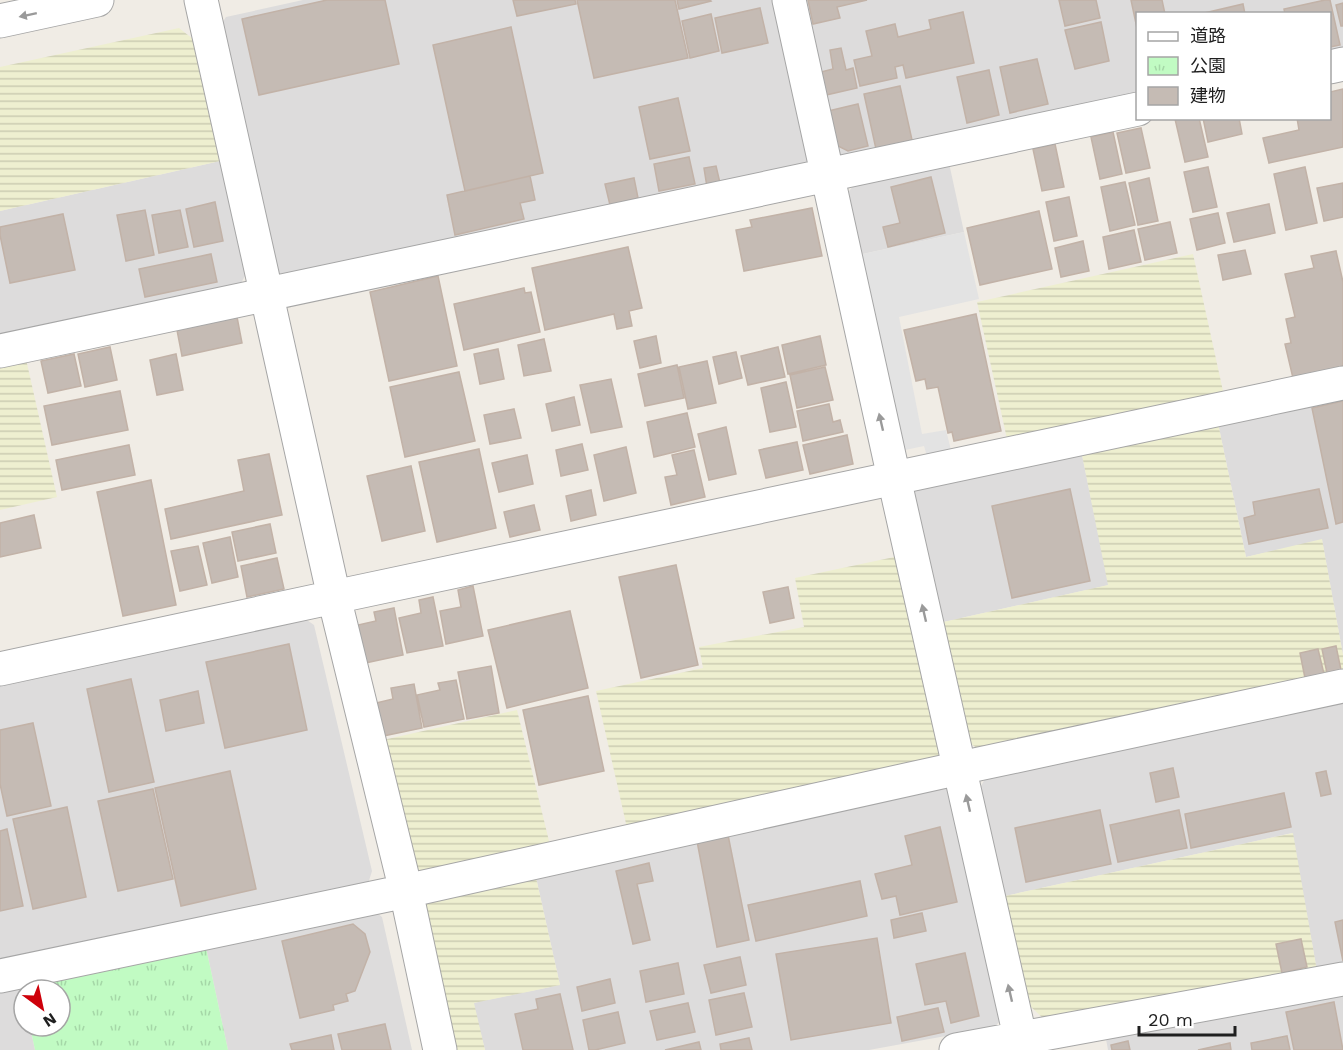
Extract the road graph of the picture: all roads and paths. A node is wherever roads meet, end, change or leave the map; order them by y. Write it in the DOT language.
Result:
graph roads {
  1 [pos="97,0"];
  2 [pos="201,0"];
  3 [pos="789,0"];
  4 [pos="0,21"];
  5 [pos="1136,109"];
  6 [pos="827,177"];
  7 [pos="266,294"];
  8 [pos="0,351"];
  9 [pos="1343,383"];
  10 [pos="894,478"];
  11 [pos="334,597"];
  12 [pos="0,669"];
  13 [pos="1343,686"];
  14 [pos="960,768"];
  15 [pos="406,891"];
  16 [pos="0,976"];
  17 [pos="1343,979"];
  18 [pos="1022,1044"];
  19 [pos="440,1050"];
  20 [pos="956,1050"];
  1 -- 4 [label="street, one-way"];
  2 -- 7 [label="street"];
  3 -- 6 [label="street"];
  5 -- 6 [label="street"];
  6 -- 7 [label="street"];
  10 -- 6 [label="street, one-way"];
  7 -- 8 [label="street"];
  7 -- 11 [label="street"];
  9 -- 10 [label="street"];
  10 -- 11 [label="street"];
  14 -- 10 [label="street, one-way"];
  11 -- 12 [label="street"];
  11 -- 15 [label="street"];
  13 -- 14 [label="street"];
  14 -- 15 [label="street"];
  18 -- 14 [label="street, one-way"];
  15 -- 16 [label="street"];
  15 -- 19 [label="street"];
  17 -- 18 [label="street"];
  18 -- 20 [label="street"];
}
